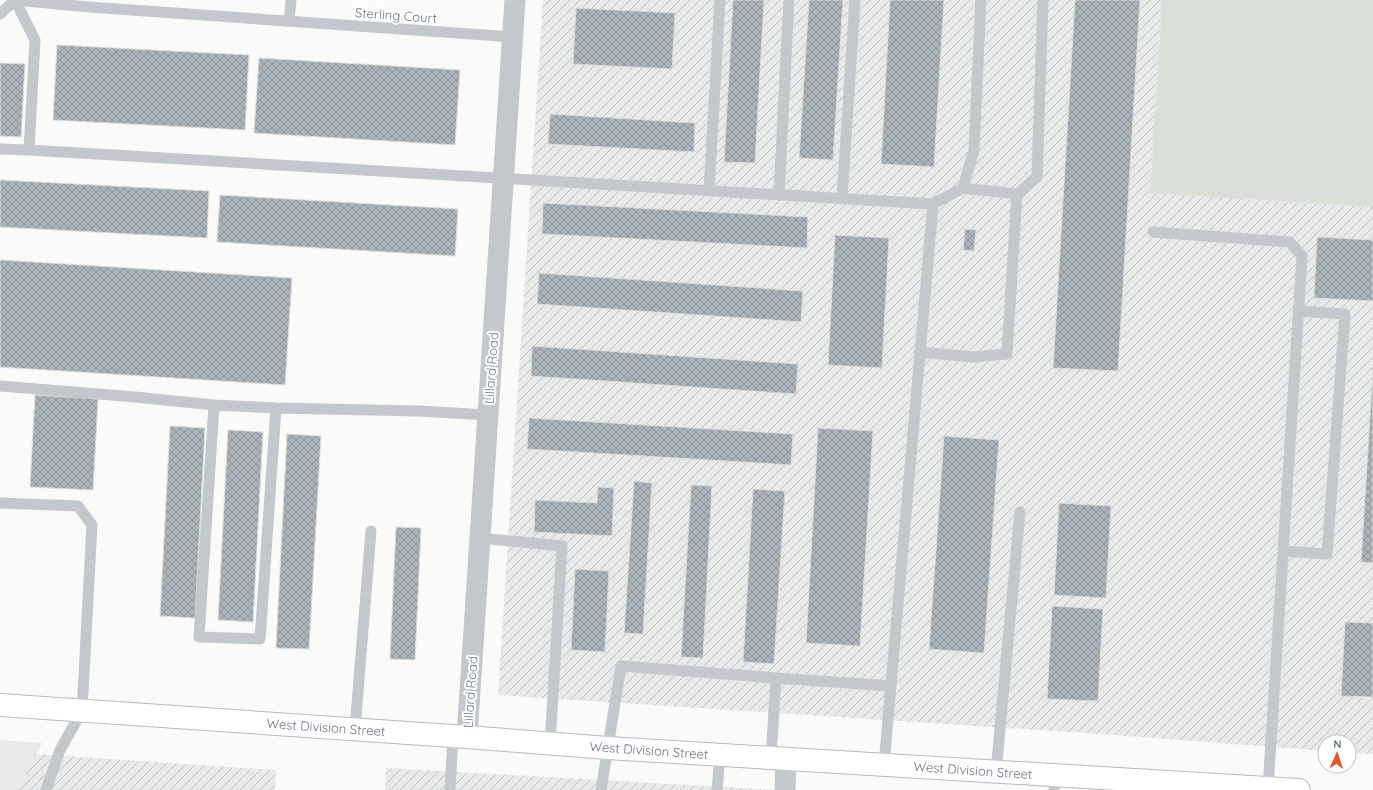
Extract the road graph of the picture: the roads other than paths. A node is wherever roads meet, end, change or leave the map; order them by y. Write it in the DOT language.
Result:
graph roads {
  1 [pos="15,0"];
  2 [pos="291,0"];
  3 [pos="515,0"];
  4 [pos="720,0"];
  5 [pos="789,0"];
  6 [pos="855,0"];
  7 [pos="982,0"];
  8 [pos="1043,0"];
  9 [pos="90,4"];
  10 [pos="0,14"];
  11 [pos="289,21"];
  12 [pos="512,37"];
  13 [pos="0,149"];
  14 [pos="29,150"];
  15 [pos="503,179"];
  16 [pos="963,188"];
  17 [pos="709,191"];
  18 [pos="1017,194"];
  19 [pos="779,195"];
  20 [pos="842,199"];
  21 [pos="933,204"];
  22 [pos="1153,232"];
  23 [pos="1298,311"];
  24 [pos="919,352"];
  25 [pos="0,386"];
  26 [pos="214,405"];
  27 [pos="276,408"];
  28 [pos="488,415"];
  29 [pos="0,503"];
  30 [pos="1020,512"];
  31 [pos="371,531"];
  32 [pos="480,538"];
  33 [pos="1283,551"];
  34 [pos="776,678"];
  35 [pos="891,686"];
  36 [pos="0,705"];
  37 [pos="82,711"];
  38 [pos="355,729"];
  39 [pos="460,736"];
  40 [pos="550,744"];
  41 [pos="608,748"];
  42 [pos="720,755"];
  43 [pos="779,758"];
  44 [pos="884,765"];
  45 [pos="996,772"];
  46 [pos="1054,783"];
  47 [pos="1268,788"];
  48 [pos="46,790"];
  49 [pos="450,790"];
  50 [pos="601,790"];
  51 [pos="718,790"];
  52 [pos="784,790"];
  53 [pos="1297,790"];
  1 -- 9 [label="lane, Sterling Court"];
  1 -- 10 [label="lane"];
  1 -- 14 [label="lane"];
  2 -- 11 [label="lane"];
  3 -- 12 [label="street, Lillard Road"];
  4 -- 17 [label="lane"];
  5 -- 19 [label="lane"];
  6 -- 20 [label="lane"];
  7 -- 16 [label="lane"];
  8 -- 18 [label="lane"];
  9 -- 11 [label="lane, Sterling Court"];
  11 -- 12 [label="lane, Sterling Court"];
  12 -- 15 [label="street, Lillard Road"];
  13 -- 14 [label="lane"];
  14 -- 15 [label="lane"];
  15 -- 17 [label="lane"];
  15 -- 28 [label="street, Lillard Road"];
  16 -- 18 [label="lane"];
  16 -- 21 [label="lane"];
  17 -- 19 [label="lane"];
  18 -- 24 [label="lane"];
  19 -- 20 [label="lane"];
  20 -- 21 [label="lane"];
  21 -- 24 [label="lane"];
  22 -- 23 [label="lane"];
  23 -- 33 [label="lane"];
  23 -- 33 [label="lane"];
  24 -- 35 [label="lane"];
  25 -- 26 [label="lane"];
  26 -- 27 [label="lane"];
  26 -- 27 [label="lane"];
  27 -- 28 [label="lane"];
  28 -- 32 [label="street, Lillard Road"];
  29 -- 37 [label="lane"];
  30 -- 45 [label="lane"];
  31 -- 38 [label="lane"];
  32 -- 39 [label="street, Lillard Road"];
  32 -- 40 [label="lane"];
  33 -- 47 [label="lane"];
  34 -- 35 [label="lane"];
  34 -- 41 [label="lane"];
  34 -- 43 [label="lane"];
  35 -- 44 [label="lane"];
  36 -- 37 [label="main road, West Division Street"];
  37 -- 38 [label="main road, West Division Street"];
  37 -- 48 [label="lane"];
  38 -- 39 [label="main road, West Division Street"];
  39 -- 40 [label="main road, West Division Street"];
  39 -- 49 [label="lane"];
  40 -- 41 [label="main road, West Division Street"];
  41 -- 42 [label="main road, West Division Street"];
  41 -- 50 [label="lane"];
  42 -- 43 [label="main road, West Division Street"];
  42 -- 51 [label="lane"];
  43 -- 44 [label="main road, West Division Street"];
  43 -- 52 [label="street"];
  44 -- 45 [label="main road, West Division Street"];
  45 -- 46 [label="main road, West Division Street"];
  46 -- 47 [label="main road, West Division Street"];
  47 -- 53 [label="main road, West Division Street"];
}
